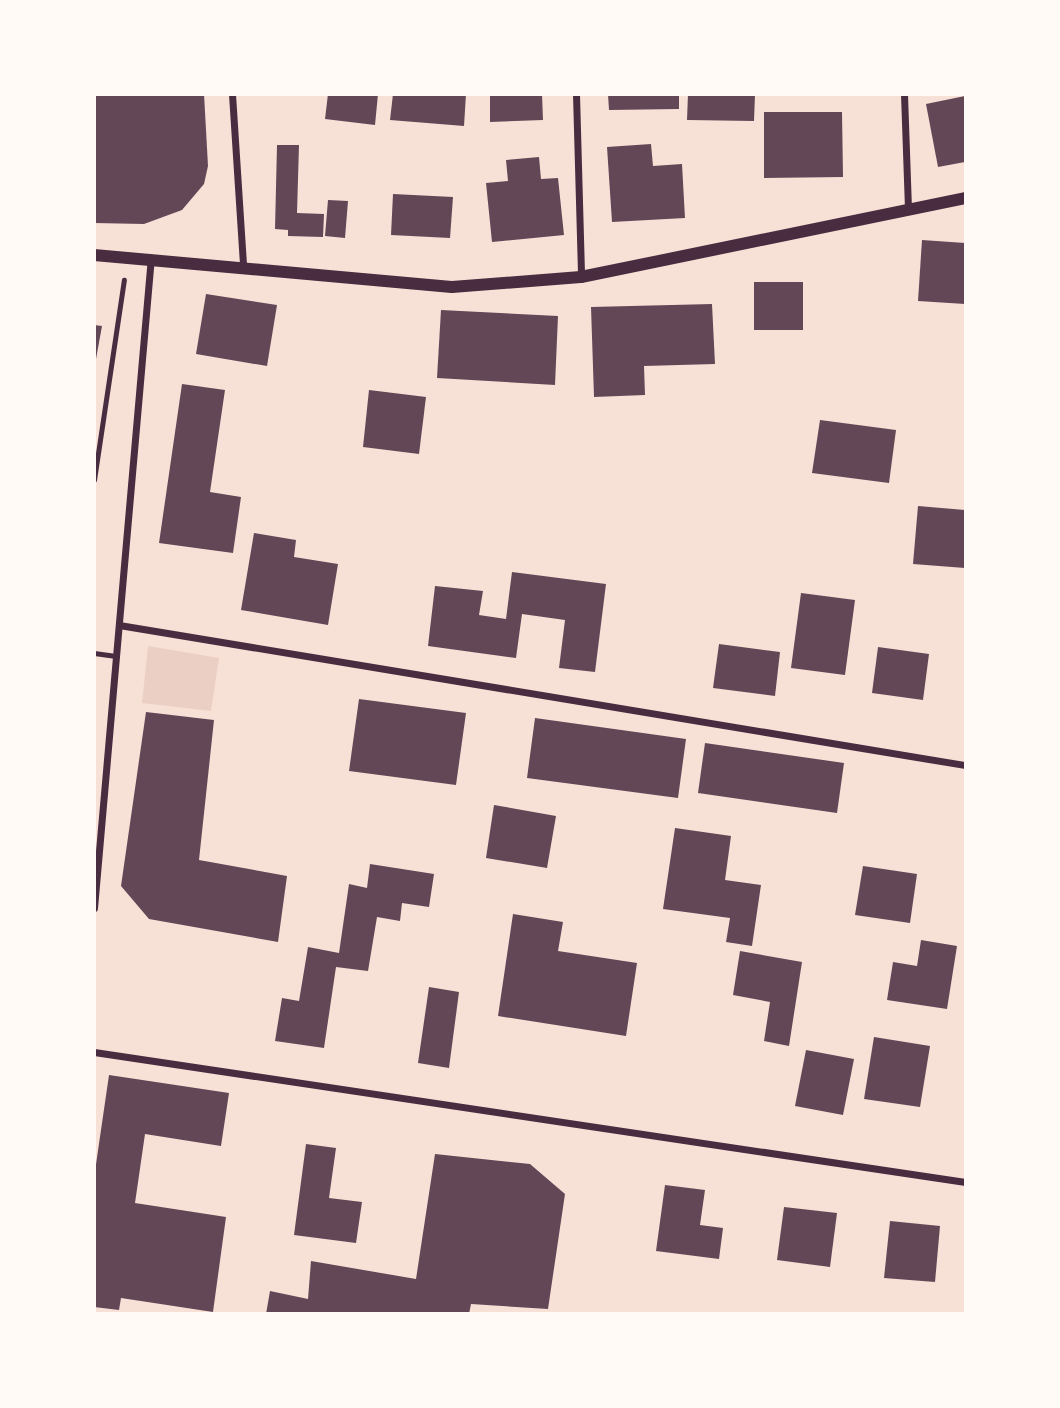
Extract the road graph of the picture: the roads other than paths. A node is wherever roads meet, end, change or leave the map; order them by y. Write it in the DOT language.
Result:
graph roads {
  1 [pos="232,94"];
  2 [pos="576,94"];
  3 [pos="904,94"];
  4 [pos="965,198"];
  5 [pos="908,212"];
  6 [pos="94,255"];
  7 [pos="151,257"];
  8 [pos="243,266"];
  9 [pos="581,277"];
  10 [pos="119,625"];
  11 [pos="94,653"];
  12 [pos="116,656"];
  13 [pos="965,765"];
  14 [pos="94,908"];
  15 [pos="94,1052"];
  16 [pos="965,1182"];
  1 -- 8 [label="street"];
  2 -- 9 [label="street"];
  3 -- 5 [label="street"];
  4 -- 5 [label="street"];
  5 -- 9 [label="street"];
  6 -- 7 [label="street"];
  7 -- 8 [label="street"];
  7 -- 10 [label="street"];
  8 -- 9 [label="street"];
  10 -- 12 [label="street"];
  10 -- 13 [label="street"];
  11 -- 12 [label="lane"];
  12 -- 14 [label="street"];
  15 -- 16 [label="street"];
}
